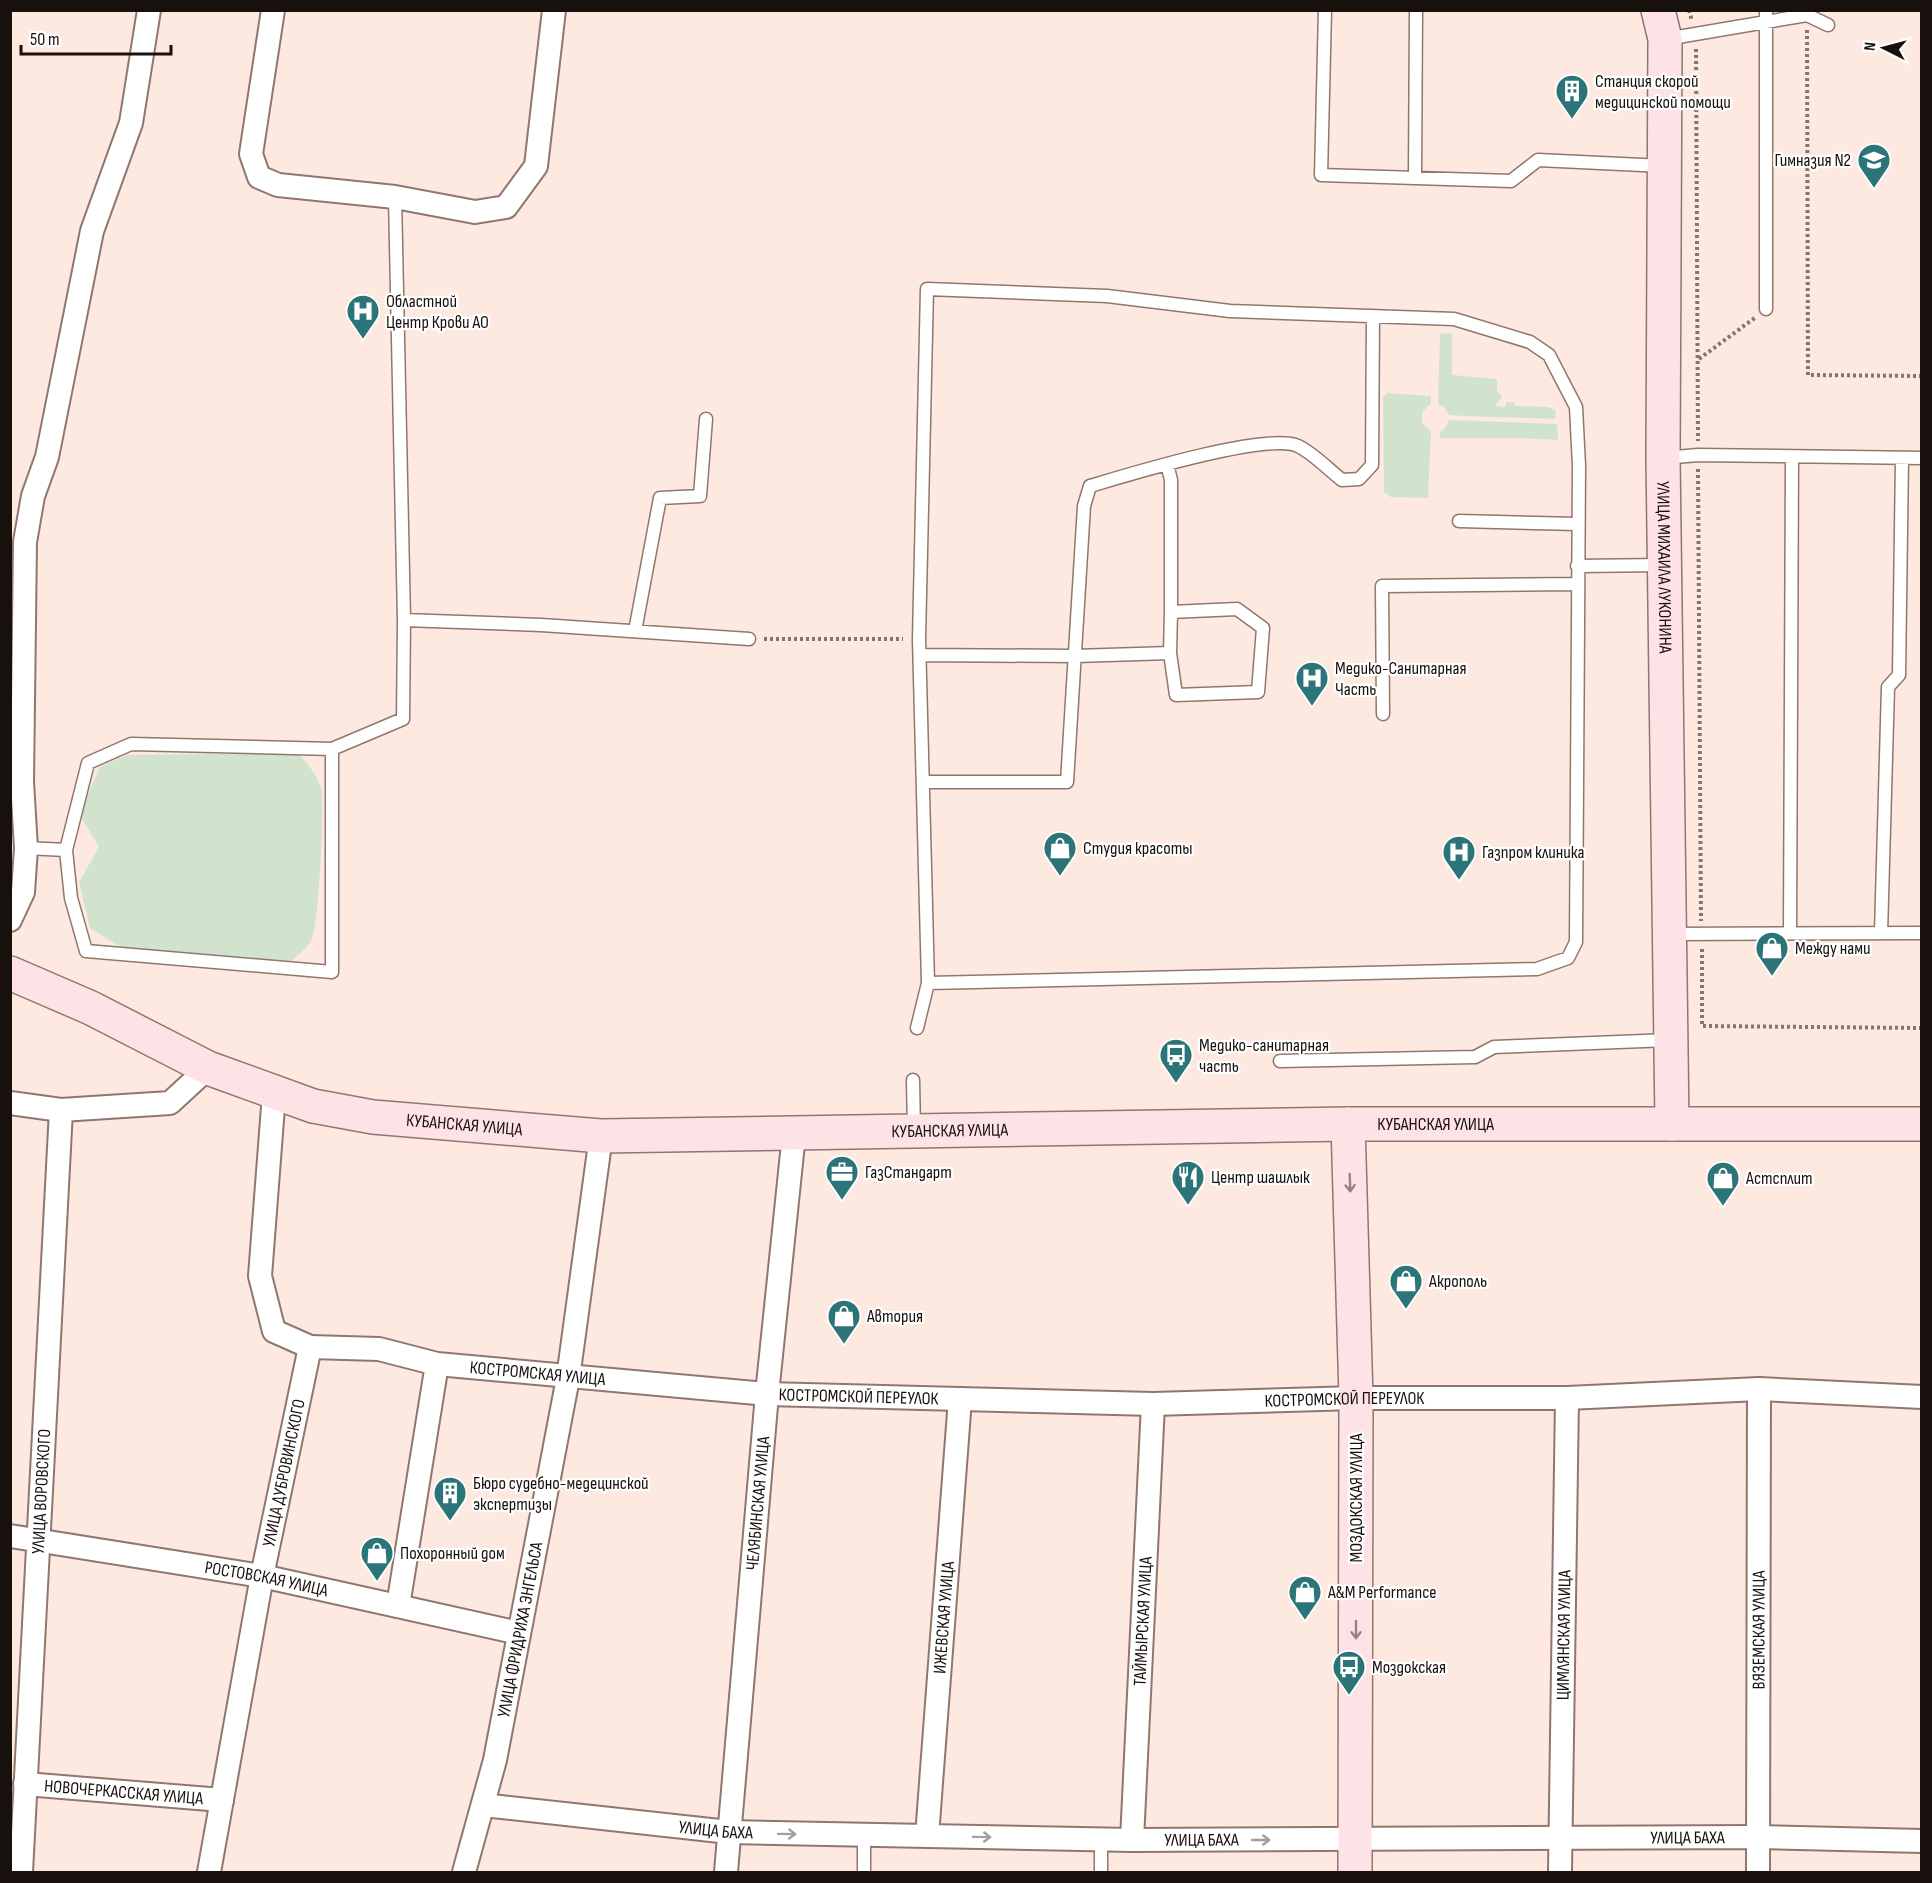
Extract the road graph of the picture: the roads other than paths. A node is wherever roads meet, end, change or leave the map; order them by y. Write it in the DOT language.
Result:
graph roads {
  1 [pos="148,10"];
  2 [pos="273,10"];
  3 [pos="554,10"];
  4 [pos="1325,10"];
  5 [pos="1416,10"];
  6 [pos="1809,13"];
  7 [pos="1766,16"];
  8 [pos="1827,25"];
  9 [pos="1673,28"];
  10 [pos="1664,166"];
  11 [pos="1415,178"];
  12 [pos="395,197"];
  13 [pos="1766,309"];
  14 [pos="1372,316"];
  15 [pos="706,419"];
  16 [pos="1792,457"];
  17 [pos="1663,458"];
  18 [pos="1902,458"];
  19 [pos="1922,458"];
  20 [pos="1167,464"];
  21 [pos="1459,521"];
  22 [pos="1578,524"];
  23 [pos="1664,565"];
  24 [pos="1577,566"];
  25 [pos="1576,584"];
  26 [pos="1171,612"];
  27 [pos="404,620"];
  28 [pos="635,631"];
  29 [pos="749,639"];
  30 [pos="1170,653"];
  31 [pos="920,655"];
  32 [pos="1075,656"];
  33 [pos="1383,714"];
  34 [pos="332,748"];
  35 [pos="922,782"];
  36 [pos="26,848"];
  37 [pos="66,850"];
  38 [pos="10,920"];
  39 [pos="1790,933"];
  40 [pos="1881,933"];
  41 [pos="1922,933"];
  42 [pos="1669,934"];
  43 [pos="10,974"];
  44 [pos="928,984"];
  45 [pos="917,1028"];
  46 [pos="1670,1040"];
  47 [pos="1280,1061"];
  48 [pos="208,1068"];
  49 [pos="913,1080"];
  50 [pos="274,1094"];
  51 [pos="10,1103"];
  52 [pos="61,1110"];
  53 [pos="1348,1124"];
  54 [pos="1672,1124"];
  55 [pos="1922,1124"];
  56 [pos="914,1132"];
  57 [pos="794,1134"];
  58 [pos="601,1136"];
  59 [pos="310,1347"];
  60 [pos="437,1364"];
  61 [pos="568,1378"];
  62 [pos="1759,1389"];
  63 [pos="766,1394"];
  64 [pos="1922,1397"];
  65 [pos="1356,1398"];
  66 [pos="1567,1398"];
  67 [pos="960,1399"];
  68 [pos="1153,1404"];
  69 [pos="10,1536"];
  70 [pos="38,1539"];
  71 [pos="262,1576"];
  72 [pos="398,1606"];
  73 [pos="519,1633"];
  74 [pos="25,1784"];
  75 [pos="222,1800"];
  76 [pos="483,1805"];
  77 [pos="17,1827"];
  78 [pos="729,1832"];
  79 [pos="864,1836"];
  80 [pos="927,1836"];
  81 [pos="1758,1837"];
  82 [pos="1560,1838"];
  83 [pos="1101,1839"];
  84 [pos="1132,1840"];
  85 [pos="1356,1840"];
  86 [pos="1922,1841"];
  87 [pos="21,1872"];
  88 [pos="209,1872"];
  89 [pos="464,1872"];
  90 [pos="726,1872"];
  91 [pos="864,1872"];
  92 [pos="1101,1872"];
  93 [pos="1355,1872"];
  94 [pos="1560,1872"];
  95 [pos="1758,1872"];
  1 -- 36 [label="street"];
  2 -- 12 [label="street"];
  3 -- 12 [label="street"];
  4 -- 11 [label="lane"];
  5 -- 11 [label="lane"];
  6 -- 7 [label="lane"];
  6 -- 8 [label="lane"];
  7 -- 9 [label="lane"];
  7 -- 13 [label="lane"];
  9 -- 10 [label="main road, УЛИЦА МИХАИЛА ЛУКОНИНА"];
  10 -- 11 [label="lane"];
  10 -- 17 [label="main road, УЛИЦА МИХАИЛА ЛУКОНИНА"];
  12 -- 27 [label="lane"];
  14 -- 20 [label="lane"];
  14 -- 22 [label="lane"];
  14 -- 31 [label="lane"];
  15 -- 28 [label="lane"];
  16 -- 17 [label="lane"];
  16 -- 18 [label="lane"];
  16 -- 39 [label="lane"];
  17 -- 23 [label="main road, УЛИЦА МИХАИЛА ЛУКОНИНА"];
  18 -- 19 [label="lane"];
  18 -- 40 [label="lane"];
  20 -- 26 [label="lane"];
  20 -- 32 [label="lane"];
  21 -- 22 [label="lane"];
  22 -- 24 [label="lane"];
  23 -- 24 [label="lane"];
  23 -- 42 [label="main road, УЛИЦА МИХАИЛА ЛУКОНИНА"];
  24 -- 25 [label="lane"];
  25 -- 33 [label="lane"];
  25 -- 44 [label="lane"];
  26 -- 30 [label="lane"];
  26 -- 30 [label="lane"];
  27 -- 28 [label="lane"];
  27 -- 34 [label="lane"];
  28 -- 29 [label="lane"];
  30 -- 32 [label="lane"];
  31 -- 32 [label="lane"];
  31 -- 35 [label="lane"];
  32 -- 35 [label="lane"];
  34 -- 37 [label="lane"];
  34 -- 37 [label="lane"];
  35 -- 44 [label="lane"];
  36 -- 37 [label="lane"];
  36 -- 38 [label="street"];
  39 -- 40 [label="lane"];
  39 -- 42 [label="lane"];
  40 -- 41 [label="lane"];
  42 -- 46 [label="main road, УЛИЦА МИХАИЛА ЛУКОНИНА"];
  43 -- 48 [label="main road, КУБАНСКАЯ УЛИЦА"];
  44 -- 45 [label="lane"];
  46 -- 47 [label="lane"];
  46 -- 54 [label="main road, УЛИЦА МИХАИЛА ЛУКОНИНА"];
  48 -- 50 [label="main road, КУБАНСКАЯ УЛИЦА"];
  48 -- 52 [label="street"];
  49 -- 56 [label="lane"];
  50 -- 58 [label="main road, КУБАНСКАЯ УЛИЦА"];
  50 -- 59 [label="street"];
  51 -- 52 [label="street"];
  52 -- 70 [label="street, УЛИЦА ВОРОВСКОГО"];
  53 -- 54 [label="main road, КУБАНСКАЯ УЛИЦА"];
  53 -- 56 [label="main road, КУБАНСКАЯ УЛИЦА"];
  53 -- 65 [label="main road, МОЗДОКСКАЯ УЛИЦА, one-way"];
  54 -- 55 [label="main road, КУБАНСКАЯ УЛИЦА"];
  56 -- 57 [label="main road, КУБАНСКАЯ УЛИЦА"];
  57 -- 58 [label="main road, КУБАНСКАЯ УЛИЦА"];
  57 -- 63 [label="street, ЧЕЛЯБИНСКАЯ УЛИЦА"];
  58 -- 61 [label="street, УЛИЦА ФРИДРИХА ЭНГЕЛЬСА"];
  59 -- 60 [label="street, КОСТРОМСКАЯ УЛИЦА"];
  59 -- 71 [label="street, УЛИЦА ДУБРОВИНСКОГО"];
  60 -- 61 [label="street, КОСТРОМСКАЯ УЛИЦА"];
  60 -- 72 [label="street"];
  61 -- 63 [label="street, КОСТРОМСКАЯ УЛИЦА"];
  61 -- 73 [label="street, УЛИЦА ФРИДРИХА ЭНГЕЛЬСА"];
  62 -- 64 [label="street, КОСТРОМСКОЙ ПЕРЕУЛОК"];
  62 -- 66 [label="street, КОСТРОМСКОЙ ПЕРЕУЛОК"];
  62 -- 81 [label="street, ВЯЗЕМСКАЯ УЛИЦА"];
  63 -- 67 [label="street, КОСТРОМСКОЙ ПЕРЕУЛОК"];
  63 -- 78 [label="street, ЧЕЛЯБИНСКАЯ УЛИЦА"];
  65 -- 66 [label="street, КОСТРОМСКОЙ ПЕРЕУЛОК"];
  65 -- 68 [label="street, КОСТРОМСКОЙ ПЕРЕУЛОК"];
  65 -- 85 [label="main road, МОЗДОКСКАЯ УЛИЦА, one-way"];
  66 -- 82 [label="street, ЦИМЛЯНСКАЯ УЛИЦА"];
  67 -- 68 [label="street, КОСТРОМСКОЙ ПЕРЕУЛОК"];
  67 -- 80 [label="street, ИЖЕВСКАЯ УЛИЦА"];
  68 -- 84 [label="street, ТАЙМЫРСКАЯ УЛИЦА"];
  69 -- 70 [label="street, РОСТОВСКАЯ УЛИЦА"];
  70 -- 71 [label="street, РОСТОВСКАЯ УЛИЦА"];
  70 -- 74 [label="street, УЛИЦА ВОРОВСКОГО"];
  71 -- 72 [label="street, РОСТОВСКАЯ УЛИЦА"];
  71 -- 75 [label="street, УЛИЦА ДУБРОВИНСКОГО"];
  72 -- 73 [label="street, РОСТОВСКАЯ УЛИЦА"];
  73 -- 76 [label="street, УЛИЦА ФРИДРИХА ЭНГЕЛЬСА"];
  74 -- 75 [label="street, НОВОЧЕРКАССКАЯ УЛИЦА"];
  74 -- 77 [label="street, УЛИЦА ВОРОВСКОГО"];
  75 -- 88 [label="street, УЛИЦА ДУБРОВИНСКОГО"];
  76 -- 78 [label="street, УЛИЦА БАХА"];
  76 -- 89 [label="street, УЛИЦА ФРИДРИХА ЭНГЕЛЬСА"];
  77 -- 87 [label="street, УЛИЦА ВОРОВСКОГО"];
  78 -- 79 [label="street, УЛИЦА БАХА, one-way"];
  78 -- 90 [label="street, ЧЕЛЯБИНСКАЯ УЛИЦА"];
  79 -- 80 [label="street, УЛИЦА БАХА"];
  79 -- 91 [label="lane"];
  80 -- 83 [label="street, УЛИЦА БАХА, one-way"];
  81 -- 82 [label="street, УЛИЦА БАХА"];
  81 -- 86 [label="street, УЛИЦА БАХА"];
  81 -- 95 [label="street, ВЯЗЕМСКАЯ УЛИЦА"];
  82 -- 85 [label="street, УЛИЦА БАХА"];
  82 -- 94 [label="street, ЦИМЛЯНСКАЯ УЛИЦА"];
  83 -- 84 [label="street, УЛИЦА БАХА"];
  83 -- 92 [label="lane"];
  84 -- 85 [label="street, УЛИЦА БАХА, one-way"];
  85 -- 93 [label="main road, МОЗДОКСКАЯ УЛИЦА"];
}
